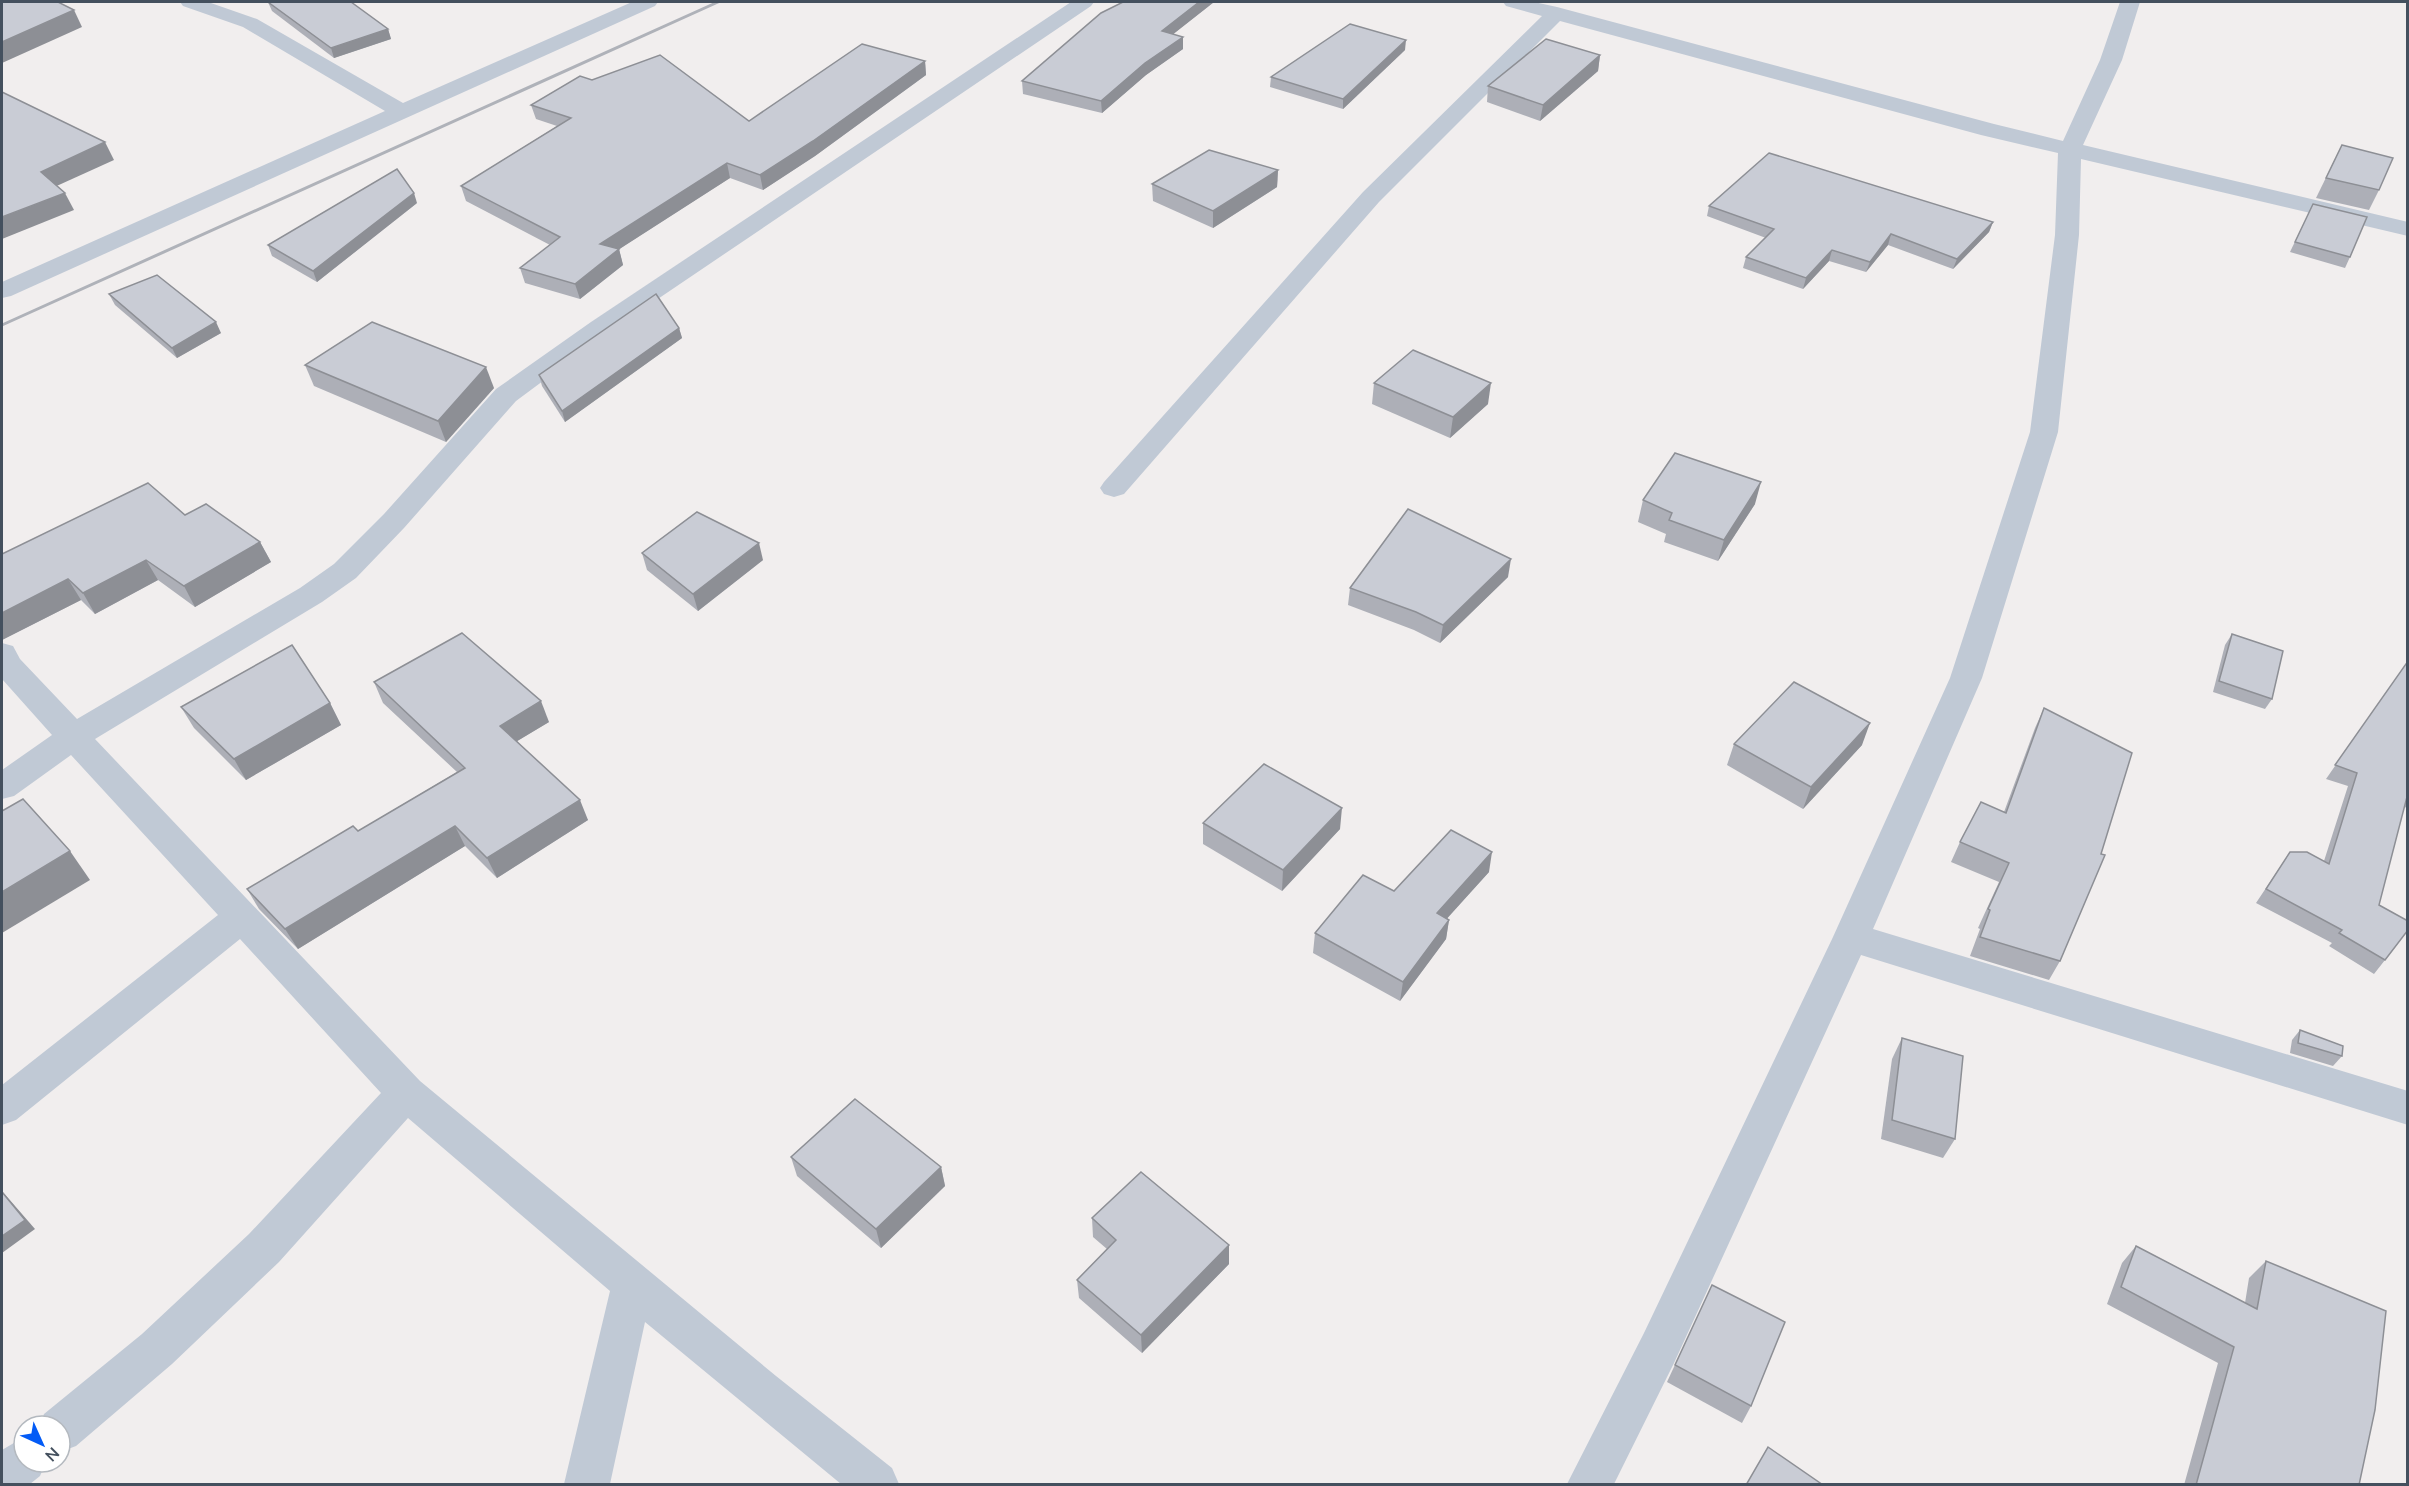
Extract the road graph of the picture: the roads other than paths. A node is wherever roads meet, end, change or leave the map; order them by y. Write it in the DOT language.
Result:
graph roads {
  1 [pos="190,2"];
  2 [pos="648,2"];
  3 [pos="1084,2"];
  4 [pos="1513,2"];
  5 [pos="2130,2"];
  6 [pos="1557,13"];
  7 [pos="402,112"];
  8 [pos="2070,149"];
  9 [pos="2408,229"];
  10 [pos="2,291"];
  11 [pos="1114,489"];
  12 [pos="2,654"];
  13 [pos="74,736"];
  14 [pos="2,787"];
  15 [pos="242,917"];
  16 [pos="1851,937"];
  17 [pos="406,1092"];
  18 [pos="2,1108"];
  19 [pos="2408,1108"];
  20 [pos="633,1282"];
  21 [pos="72,1420"];
  22 [pos="587,1485"];
  23 [pos="876,1485"];
  24 [pos="1590,1485"];
  1 -- 7 [label="street"];
  2 -- 7 [label="street"];
  3 -- 13 [label="street"];
  4 -- 6 [label="street"];
  5 -- 8 [label="street"];
  6 -- 8 [label="street"];
  6 -- 11 [label="street"];
  7 -- 10 [label="street"];
  8 -- 9 [label="street"];
  8 -- 16 [label="street"];
  12 -- 13 [label="street"];
  13 -- 14 [label="street"];
  13 -- 15 [label="street"];
  15 -- 17 [label="street"];
  15 -- 18 [label="street"];
  16 -- 19 [label="street"];
  16 -- 24 [label="street"];
  17 -- 20 [label="street"];
  17 -- 21 [label="street"];
  20 -- 22 [label="street"];
  20 -- 23 [label="street"];
}
